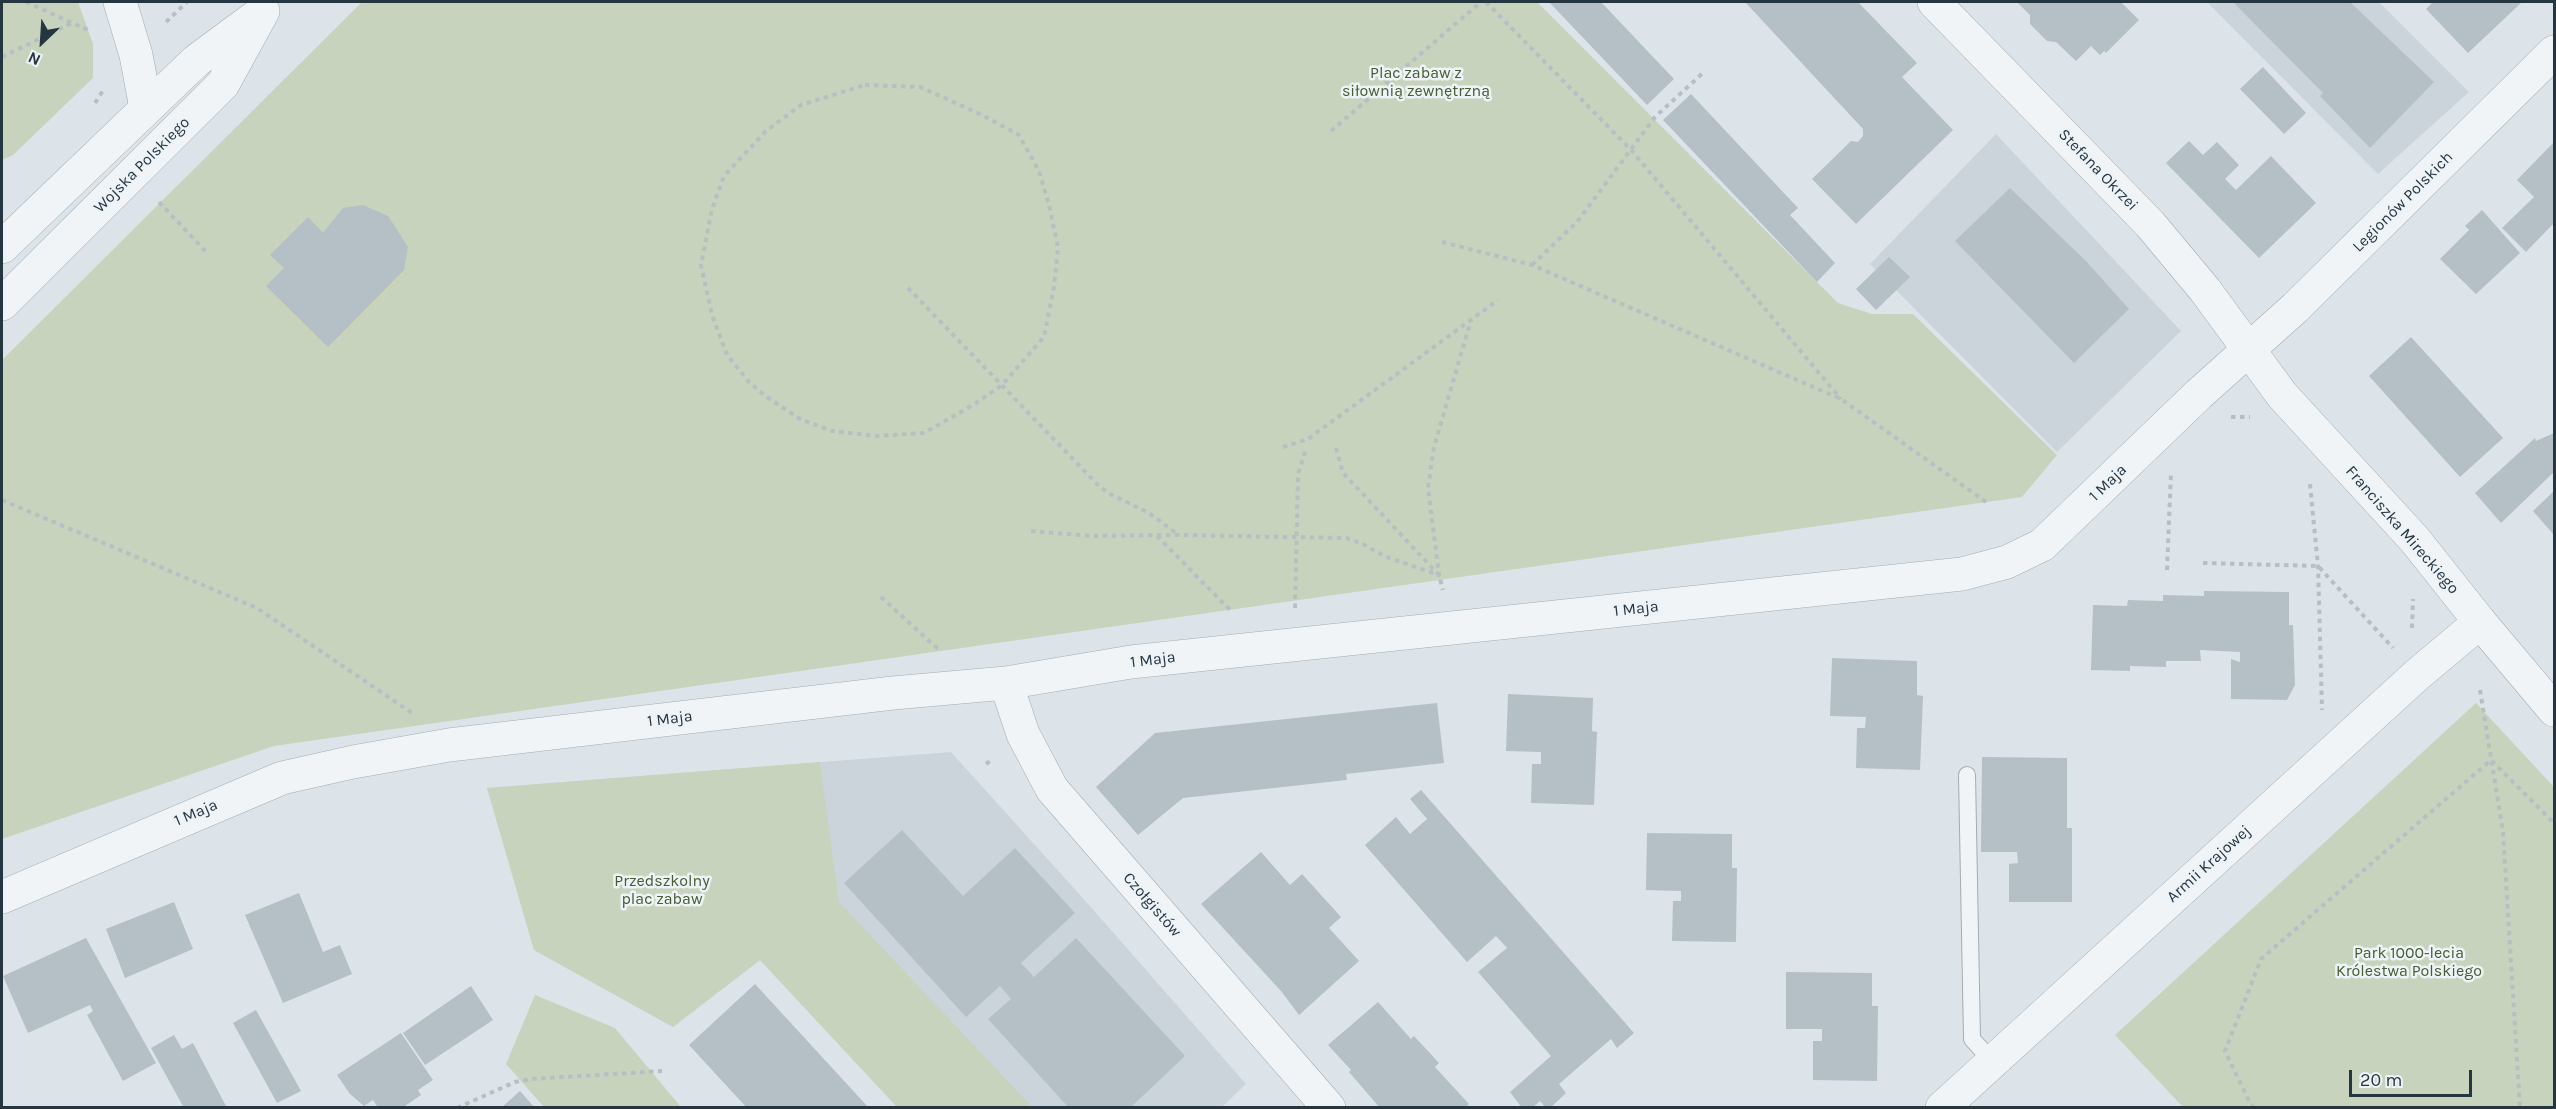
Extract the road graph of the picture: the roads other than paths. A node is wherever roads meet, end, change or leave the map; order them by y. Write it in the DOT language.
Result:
graph roads {
  1 [pos="120,2"];
  2 [pos="1934,2"];
  3 [pos="268,6"];
  4 [pos="2554,52"];
  5 [pos="146,108"];
  6 [pos="2,247"];
  7 [pos="2,304"];
  8 [pos="2249,350"];
  9 [pos="2480,622"];
  10 [pos="1006,683"];
  11 [pos="2554,710"];
  12 [pos="1967,775"];
  13 [pos="2,897"];
  14 [pos="1992,1061"];
  15 [pos="1329,1107"];
  16 [pos="1942,1107"];
  1 -- 5 [label="street"];
  2 -- 8 [label="street, Stefana Okrzei"];
  3 -- 5 [label="street, Wojska Polskiego"];
  3 -- 7 [label="street, Wojska Polskiego"];
  4 -- 8 [label="street, Legionów Polskich"];
  5 -- 6 [label="street, Wojska Polskiego"];
  8 -- 9 [label="street, Franciszka Mireckiego"];
  8 -- 10 [label="street, 1 Maja"];
  9 -- 11 [label="street, Franciszka Mireckiego"];
  9 -- 14 [label="street, Armii Krajowej"];
  10 -- 13 [label="street, 1 Maja"];
  10 -- 15 [label="street, Czołgistów"];
  12 -- 14 [label="lane"];
  14 -- 16 [label="street, Armii Krajowej"];
}
